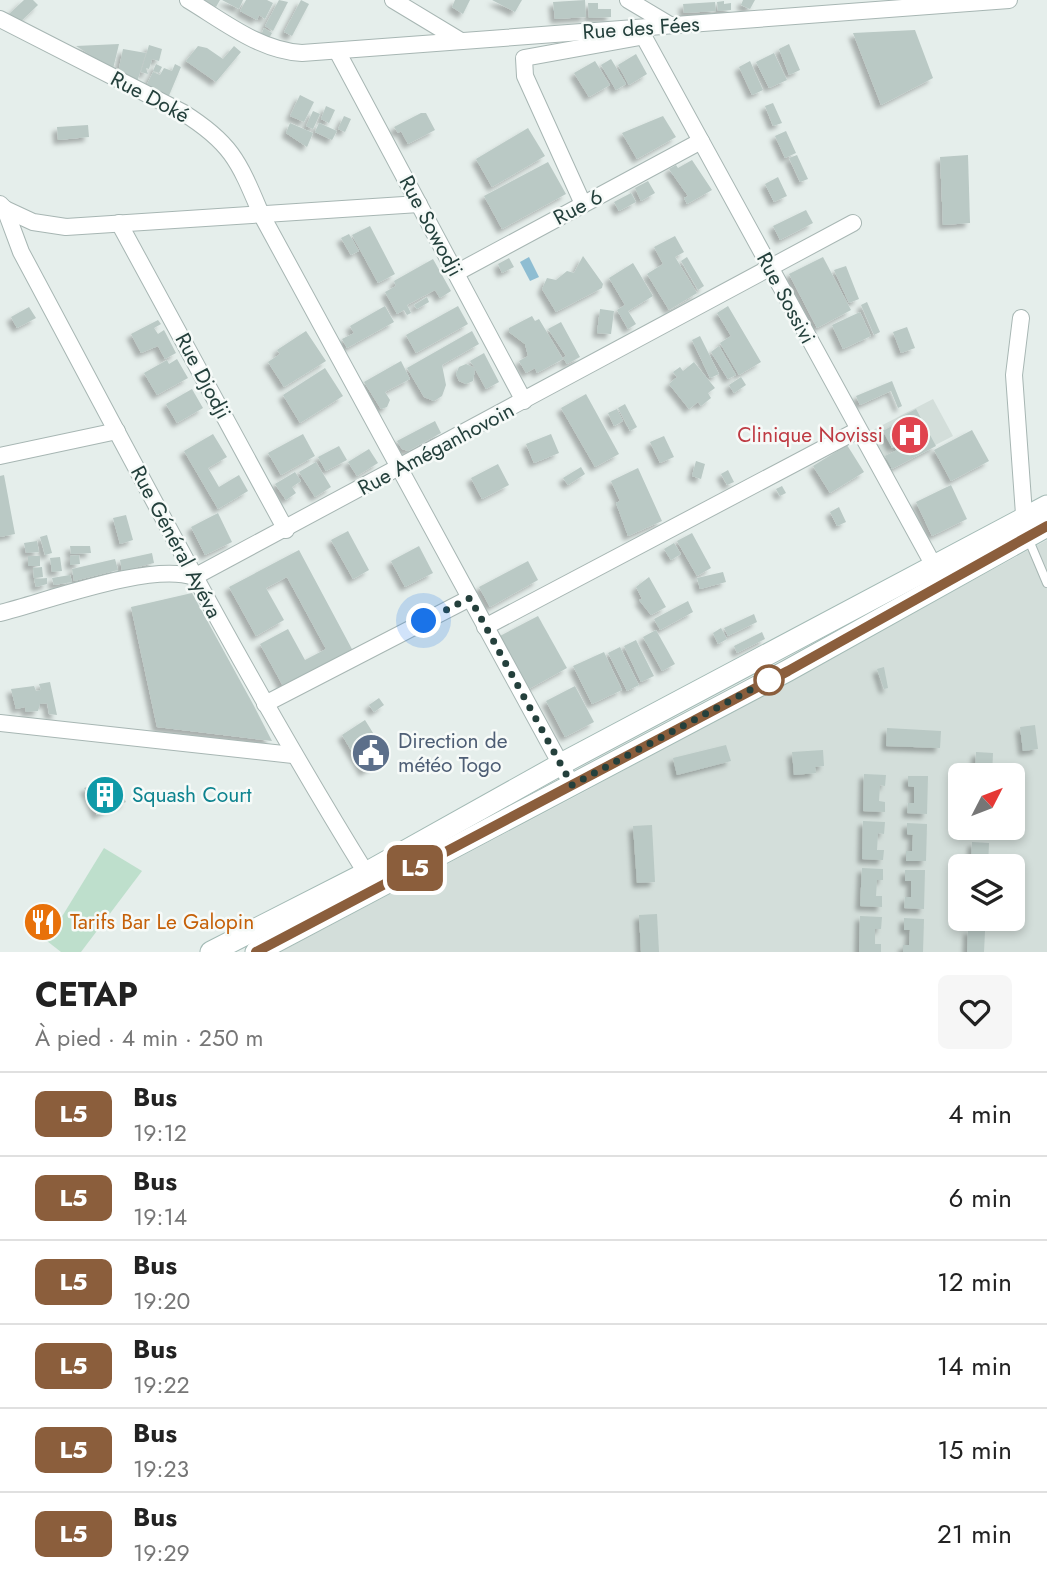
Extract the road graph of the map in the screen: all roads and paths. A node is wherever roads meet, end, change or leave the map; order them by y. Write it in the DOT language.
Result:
graph roads {
  1 [pos="188,0"];
  2 [pos="393,0"];
  3 [pos="628,0"];
  4 [pos="850,0"];
  5 [pos="1009,0"];
  6 [pos="895,4"];
  7 [pos="868,10"];
  8 [pos="0,19"];
  9 [pos="670,25"];
  10 [pos="642,32"];
  11 [pos="461,41"];
  12 [pos="337,51"];
  13 [pos="701,141"];
  14 [pos="419,204"];
  15 [pos="583,204"];
  16 [pos="3,206"];
  17 [pos="261,214"];
  18 [pos="119,223"];
  19 [pos="853,223"];
  20 [pos="770,268"];
  21 [pos="456,273"];
  22 [pos="1021,318"];
  23 [pos="524,401"];
  24 [pos="858,430"];
  25 [pos="117,431"];
  26 [pos="0,456"];
  27 [pos="398,469"];
  28 [pos="1047,506"];
  29 [pos="1047,526"];
  30 [pos="1025,528"];
  31 [pos="286,530"];
  32 [pos="1038,561"];
  33 [pos="934,566"];
  34 [pos="1047,572"];
  35 [pos="194,578"];
  36 [pos="1047,583"];
  37 [pos="470,598"];
  38 [pos="856,608"];
  39 [pos="0,613"];
  40 [pos="485,627"];
  41 [pos="867,628"];
  42 [pos="265,705"];
  43 [pos="0,723"];
  44 [pos="293,755"];
  45 [pos="561,764"];
  46 [pos="572,785"];
  47 [pos="366,873"];
  48 [pos="211,952"];
  49 [pos="256,952"];
  1 -- 12 [label="street, Rue des Fées"];
  2 -- 11 [label="street"];
  3 -- 9 [label="street"];
  4 -- 7 [label="street"];
  5 -- 6 [label="street, Rue des Fées"];
  6 -- 7 [label="street, Rue des Fées"];
  7 -- 9 [label="street, Rue des Fées"];
  8 -- 17 [label="street, Rue Doké"];
  9 -- 10 [label="street, Rue des Fées"];
  10 -- 11 [label="street, Rue des Fées"];
  10 -- 13 [label="street, Rue Sossivi"];
  10 -- 15 [label="street"];
  11 -- 12 [label="street, Rue des Fées"];
  12 -- 14 [label="street, Rue Sowodji"];
  13 -- 15 [label="street, Rue 6"];
  13 -- 20 [label="street, Rue Sossivi"];
  14 -- 17 [label="street"];
  14 -- 21 [label="street, Rue Sowodji"];
  15 -- 21 [label="street, Rue 6"];
  16 -- 18 [label="street"];
  16 -- 25 [label="street, Rue Général Ayéva"];
  17 -- 18 [label="street"];
  17 -- 27 [label="street, Rue Doké"];
  18 -- 31 [label="street, Rue Djodji"];
  19 -- 20 [label="street, Rue Améganhovoin"];
  20 -- 23 [label="street, Rue Améganhovoin"];
  20 -- 24 [label="street, Rue Sossivi"];
  21 -- 23 [label="street, Rue Sowodji"];
  22 -- 30 [label="street"];
  23 -- 27 [label="street, Rue Améganhovoin"];
  24 -- 33 [label="street, Rue Sossivi"];
  24 -- 40 [label="street"];
  25 -- 26 [label="street"];
  25 -- 35 [label="street, Rue Général Ayéva"];
  27 -- 31 [label="street, Rue Améganhovoin"];
  27 -- 37 [label="street, Rue Doké"];
  28 -- 30 [label="main road"];
  29 -- 30 [label="main road"];
  30 -- 32 [label="lane"];
  30 -- 33 [label="main road"];
  30 -- 41 [label="main road"];
  31 -- 35 [label="street, Rue Améganhovoin"];
  32 -- 34 [label="lane"];
  32 -- 36 [label="lane"];
  33 -- 38 [label="main road"];
  35 -- 39 [label="street"];
  35 -- 42 [label="street, Rue Général Ayéva"];
  37 -- 40 [label="street, Rue Doké"];
  37 -- 42 [label="street"];
  38 -- 41 [label="main road"];
  38 -- 45 [label="main road"];
  40 -- 45 [label="street, Rue Doké"];
  41 -- 46 [label="main road"];
  42 -- 44 [label="street, Rue Général Ayéva"];
  43 -- 44 [label="street"];
  44 -- 47 [label="street, Rue Général Ayéva"];
  45 -- 46 [label="street, Rue Doké"];
  45 -- 47 [label="main road"];
  46 -- 49 [label="main road"];
  47 -- 48 [label="main road"];
}
